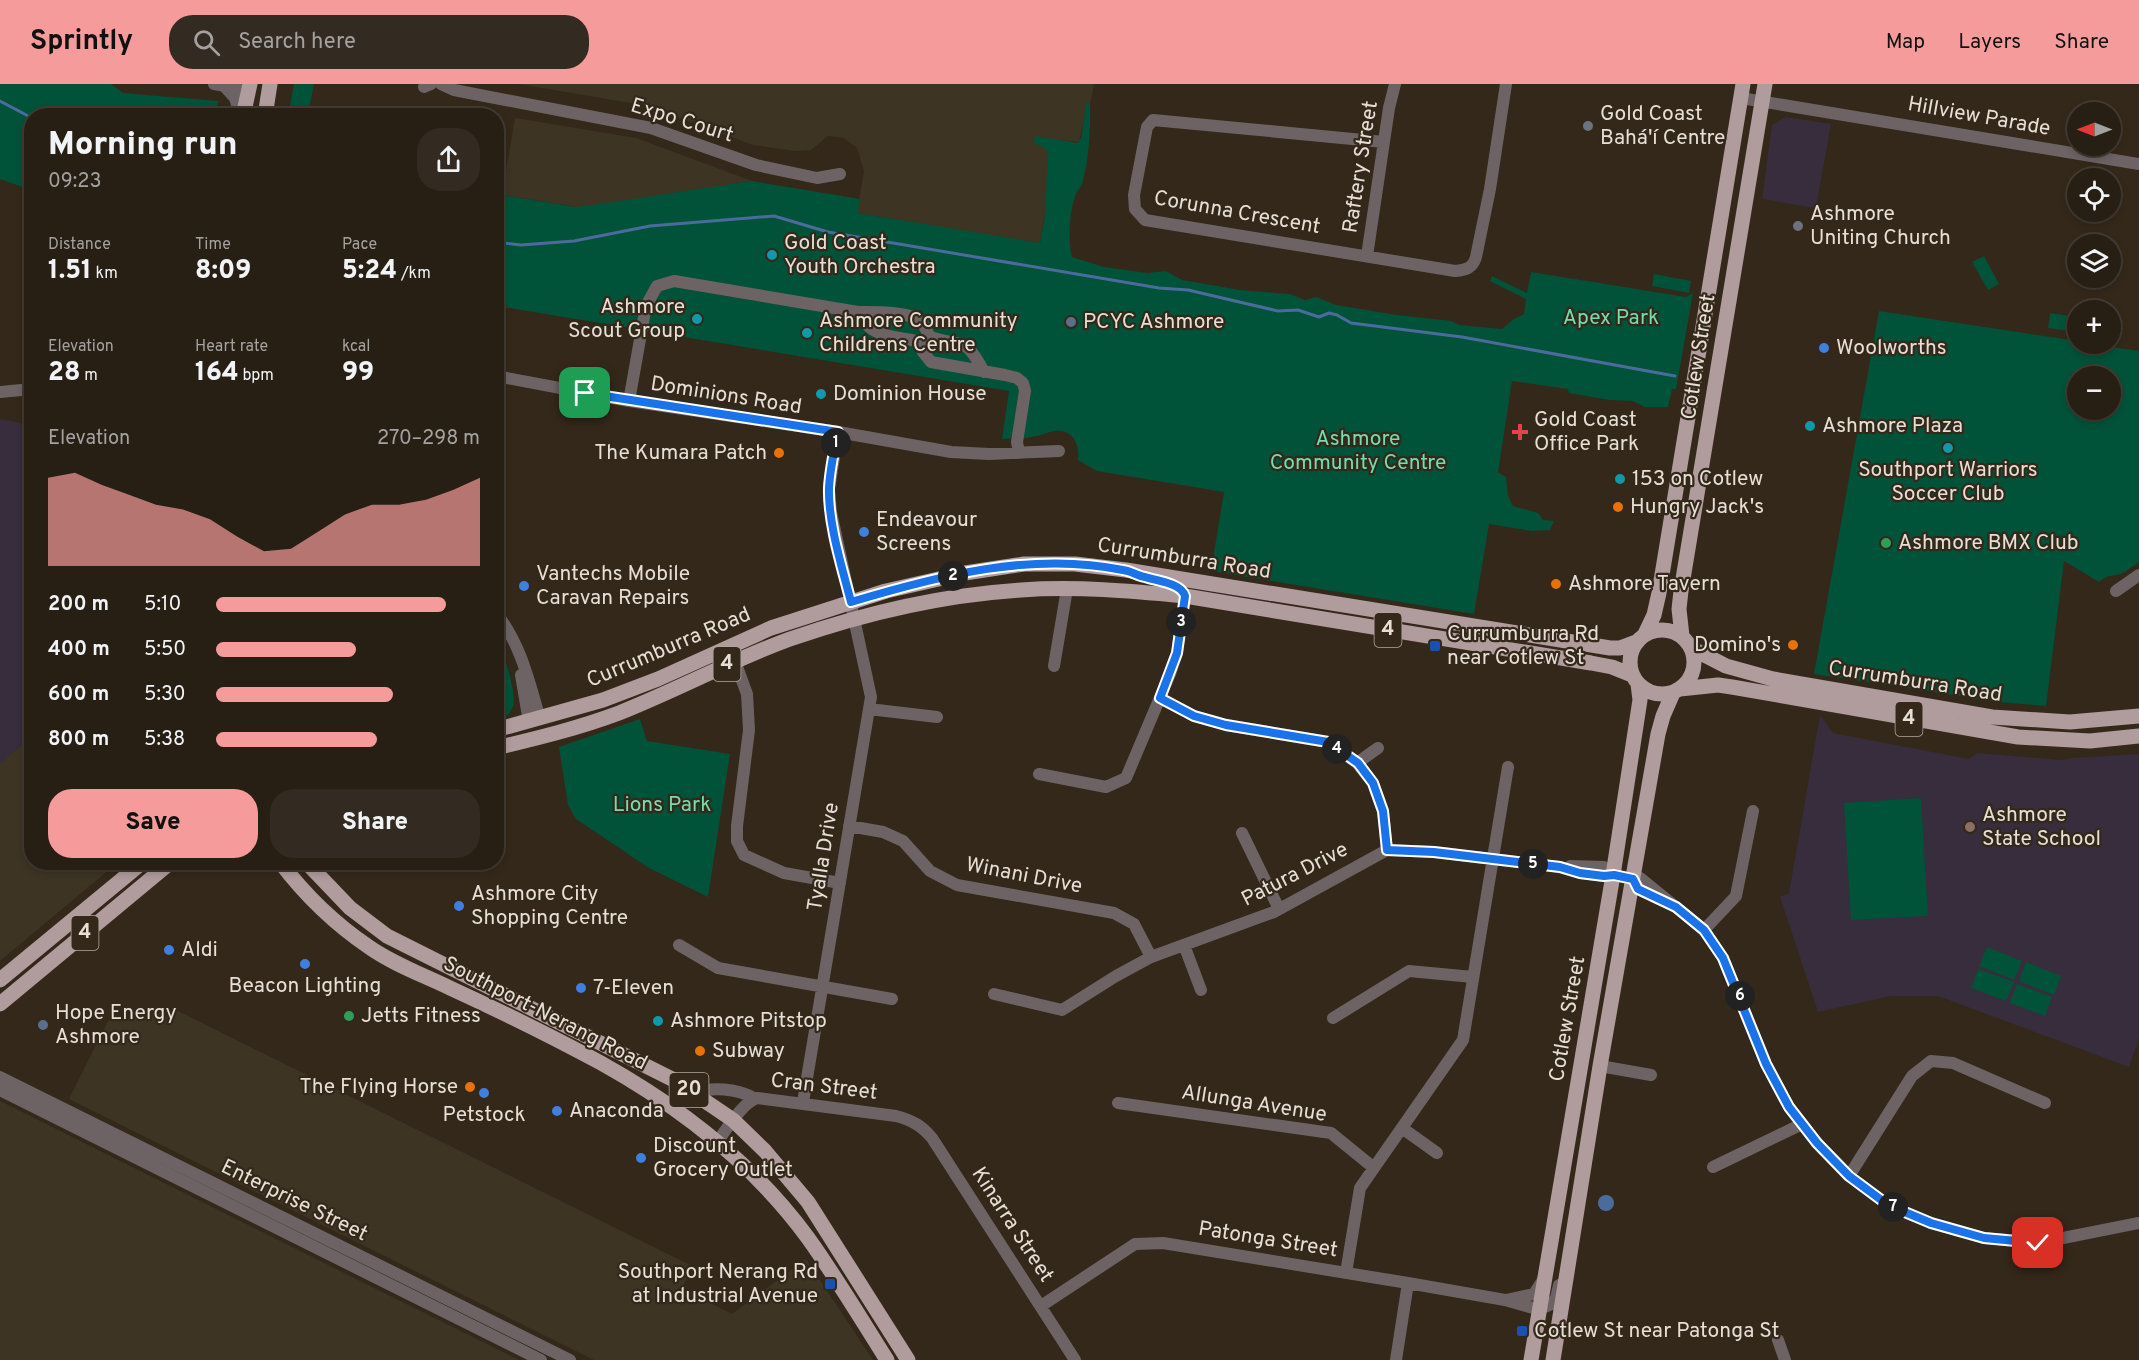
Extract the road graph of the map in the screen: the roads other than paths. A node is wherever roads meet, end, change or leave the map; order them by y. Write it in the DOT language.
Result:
graph roads {
  1 [pos="250,84"];
  2 [pos="441,84"];
  3 [pos="1395,84"];
  4 [pos="1506,84"];
  5 [pos="1765,84"];
  6 [pos="220,86"];
  7 [pos="270,86"];
  8 [pos="1742,91"];
  9 [pos="1763,100"];
  10 [pos="239,108"];
  11 [pos="244,108"];
  12 [pos="266,108"];
  13 [pos="1384,142"];
  14 [pos="2139,164"];
  15 [pos="840,174"];
  16 [pos="1367,256"];
  17 [pos="858,312"];
  18 [pos="926,339"];
  19 [pos="984,372"];
  20 [pos="504,378"];
  21 [pos="24,389"];
  22 [pos="0,392"];
  23 [pos="629,401"];
  24 [pos="838,432"];
  25 [pos="1059,451"];
  26 [pos="1019,453"];
  27 [pos="1126,570"];
  28 [pos="2139,575"];
  29 [pos="1067,589"];
  30 [pos="2116,591"];
  31 [pos="1185,596"];
  32 [pos="851,602"];
  33 [pos="855,619"];
  34 [pos="504,623"];
  35 [pos="1641,638"];
  36 [pos="1687,642"];
  37 [pos="735,661"];
  38 [pos="1054,666"];
  39 [pos="1635,679"];
  40 [pos="1677,691"];
  41 [pos="1160,698"];
  42 [pos="868,710"];
  43 [pos="2139,716"];
  44 [pos="937,717"];
  45 [pos="534,721"];
  46 [pos="504,728"];
  47 [pos="2139,736"];
  48 [pos="541,737"];
  49 [pos="504,746"];
  50 [pos="1378,747"];
  51 [pos="1358,763"];
  52 [pos="1508,767"];
  53 [pos="1039,774"];
  54 [pos="1753,811"];
  55 [pos="849,826"];
  56 [pos="1242,833"];
  57 [pos="1387,850"];
  58 [pos="1492,860"];
  59 [pos="133,870"];
  60 [pos="161,870"];
  61 [pos="278,870"];
  62 [pos="286,870"];
  63 [pos="313,870"];
  64 [pos="1614,875"];
  65 [pos="1633,879"];
  66 [pos="840,883"];
  67 [pos="299,886"];
  68 [pos="1279,909"];
  69 [pos="1704,930"];
  70 [pos="380,931"];
  71 [pos="679,945"];
  72 [pos="1184,945"];
  73 [pos="369,947"];
  74 [pos="1150,957"];
  75 [pos="1473,977"];
  76 [pos="0,980"];
  77 [pos="822,986"];
  78 [pos="1201,990"];
  79 [pos="994,994"];
  80 [pos="892,999"];
  81 [pos="0,1004"];
  82 [pos="1333,1018"];
  83 [pos="1600,1066"];
  84 [pos="1651,1075"];
  85 [pos="0,1077"];
  86 [pos="0,1090"];
  87 [pos="693,1093"];
  88 [pos="754,1098"];
  89 [pos="803,1102"];
  90 [pos="1118,1103"];
  91 [pos="2045,1103"];
  92 [pos="909,1119"];
  93 [pos="733,1120"];
  94 [pos="1802,1124"];
  95 [pos="1401,1128"];
  96 [pos="717,1142"];
  97 [pos="1437,1153"];
  98 [pos="1713,1167"];
  99 [pos="1374,1168"];
  100 [pos="1849,1176"];
  101 [pos="2139,1223"];
  102 [pos="1575,1224"];
  103 [pos="1547,1271"];
  104 [pos="1346,1273"];
  105 [pos="1408,1282"];
  106 [pos="1505,1300"];
  107 [pos="1041,1306"];
  108 [pos="1540,1309"];
  109 [pos="1778,1340"];
  110 [pos="541,1360"];
  111 [pos="570,1360"];
  112 [pos="887,1360"];
  113 [pos="908,1360"];
  114 [pos="1075,1360"];
  115 [pos="1396,1360"];
  116 [pos="1531,1360"];
  117 [pos="1553,1360"];
  118 [pos="1785,1360"];
  1 -- 6 [label="street"];
  1 -- 7 [label="main road"];
  1 -- 11 [label="main road"];
  2 -- 15 [label="street, Expo Court"];
  3 -- 13 [label="street, Raftery Street"];
  4 -- 16 [label="street, Corunna Crescent"];
  5 -- 9 [label="main road, Cotlew Street"];
  6 -- 10 [label="street"];
  7 -- 12 [label="main road"];
  8 -- 9 [label="street, Hillview Parade"];
  8 -- 35 [label="main road, Cotlew Street"];
  9 -- 14 [label="street, Hillview Parade"];
  9 -- 36 [label="main road, Cotlew Street"];
  13 -- 16 [label="street, Raftery Street"];
  13 -- 16 [label="street, Corunna Crescent"];
  17 -- 18 [label="street"];
  17 -- 18 [label="street"];
  17 -- 23 [label="street"];
  18 -- 19 [label="street"];
  18 -- 19 [label="street"];
  19 -- 26 [label="street"];
  20 -- 23 [label="street, Dominions Road"];
  21 -- 22 [label="street"];
  23 -- 24 [label="street, Dominions Road"];
  24 -- 26 [label="street, Dominions Road"];
  24 -- 32 [label="street, Tyalla Drive"];
  25 -- 26 [label="street, Dominions Road"];
  27 -- 31 [label="main road"];
  27 -- 32 [label="main road, Currumburra Road / 4"];
  27 -- 35 [label="main road, Currumburra Road / 4"];
  28 -- 30 [label="street"];
  29 -- 31 [label="main road, Currumburra Road / 4"];
  29 -- 33 [label="main road, Currumburra Road / 4"];
  29 -- 38 [label="street"];
  31 -- 39 [label="main road, Currumburra Road / 4"];
  31 -- 41 [label="street"];
  32 -- 33 [label="street, Tyalla Drive"];
  32 -- 45 [label="main road, Currumburra Road / 4"];
  33 -- 37 [label="main road, Currumburra Road / 4"];
  33 -- 42 [label="street, Tyalla Drive"];
  34 -- 45 [label="street"];
  35 -- 36 [label="main road, 4"];
  35 -- 39 [label="main road"];
  36 -- 40 [label="main road"];
  36 -- 43 [label="main road, Currumburra Road / 4"];
  37 -- 48 [label="main road, Currumburra Road / 4"];
  37 -- 66 [label="street"];
  39 -- 40 [label="main road, 4"];
  39 -- 64 [label="main road, Cotlew Street"];
  40 -- 47 [label="main road, Currumburra Road / 4"];
  40 -- 65 [label="main road, Cotlew Street"];
  41 -- 51 [label="street"];
  41 -- 53 [label="street"];
  42 -- 44 [label="street"];
  42 -- 55 [label="street, Tyalla Drive"];
  45 -- 46 [label="main road, Currumburra Road / 4"];
  45 -- 48 [label="main road"];
  48 -- 49 [label="main road, Currumburra Road / 4"];
  50 -- 51 [label="street"];
  51 -- 57 [label="street"];
  52 -- 58 [label="street"];
  54 -- 69 [label="street"];
  55 -- 66 [label="street, Tyalla Drive"];
  55 -- 74 [label="street, Winani Drive"];
  56 -- 68 [label="street"];
  57 -- 58 [label="street"];
  57 -- 68 [label="street, Patura Drive"];
  58 -- 64 [label="street"];
  58 -- 75 [label="street"];
  59 -- 76 [label="main road, 4"];
  60 -- 81 [label="main road, 4"];
  61 -- 67 [label="main road"];
  62 -- 67 [label="main road, Southport-Nerang Road / 20"];
  63 -- 70 [label="main road, Southport-Nerang Road / 20"];
  64 -- 65 [label="street"];
  64 -- 103 [label="main road, Cotlew Street"];
  65 -- 69 [label="street"];
  65 -- 83 [label="main road, Cotlew Street"];
  66 -- 77 [label="street, Tyalla Drive"];
  67 -- 73 [label="main road, Southport-Nerang Road / 20"];
  68 -- 72 [label="street, Patura Drive"];
  69 -- 94 [label="street"];
  70 -- 73 [label="main road"];
  70 -- 87 [label="main road, Southport-Nerang Road / 20"];
  71 -- 77 [label="street"];
  72 -- 74 [label="street, Patura Drive"];
  72 -- 78 [label="street"];
  73 -- 96 [label="main road, Southport-Nerang Road / 20"];
  74 -- 79 [label="street, Patura Drive"];
  75 -- 82 [label="street"];
  75 -- 95 [label="street"];
  77 -- 80 [label="street"];
  77 -- 89 [label="street, Tyalla Drive"];
  83 -- 84 [label="street"];
  83 -- 102 [label="main road, Cotlew Street"];
  85 -- 111 [label="street, Enterprise Street"];
  86 -- 110 [label="street, Enterprise Street"];
  87 -- 88 [label="street"];
  87 -- 93 [label="main road, Southport-Nerang Road / 20"];
  88 -- 89 [label="street, Cran Street"];
  88 -- 93 [label="street, Cran Street"];
  89 -- 92 [label="street, Cran Street"];
  90 -- 99 [label="street, Allunga Avenue"];
  91 -- 100 [label="street"];
  92 -- 107 [label="street, Kinarra Street"];
  93 -- 96 [label="street, Cran Street"];
  93 -- 113 [label="main road, Southport-Nerang Road / 20"];
  94 -- 98 [label="street"];
  94 -- 100 [label="street"];
  95 -- 97 [label="street"];
  95 -- 99 [label="street"];
  96 -- 112 [label="main road, Southport-Nerang Road / 20"];
  99 -- 104 [label="street"];
  100 -- 101 [label="street"];
  102 -- 108 [label="street"];
  102 -- 117 [label="main road, Cotlew Street"];
  103 -- 106 [label="street, Patonga Street"];
  103 -- 108 [label="main road, Cotlew Street"];
  104 -- 105 [label="street, Patonga Street"];
  104 -- 107 [label="street, Patonga Street"];
  105 -- 106 [label="street, Patonga Street"];
  105 -- 115 [label="street"];
  106 -- 108 [label="street, Patonga Street"];
  107 -- 114 [label="street, Kinarra Street"];
  108 -- 116 [label="main road, Cotlew Street"];
  109 -- 118 [label="street"];
}
